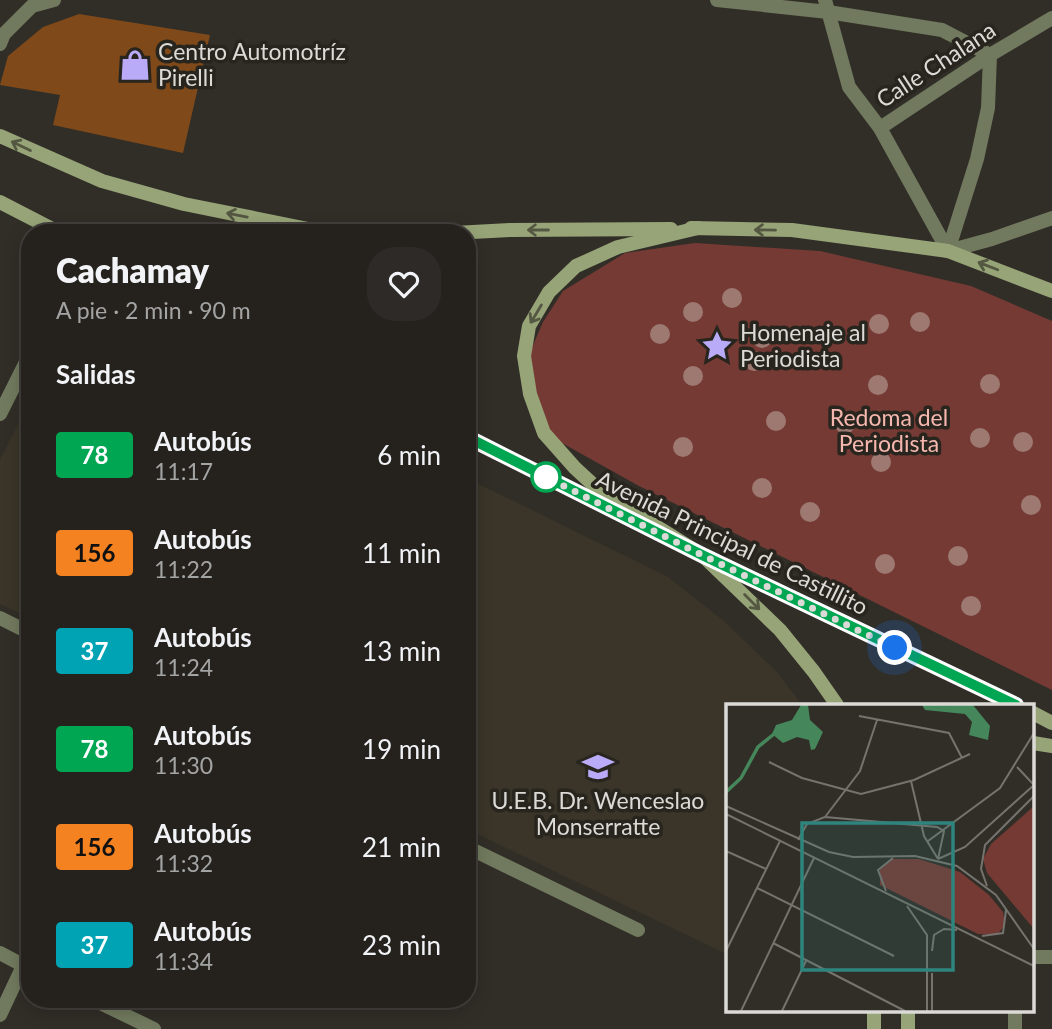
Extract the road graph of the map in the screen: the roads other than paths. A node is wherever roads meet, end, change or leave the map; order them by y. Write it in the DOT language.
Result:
graph roads {
  1 [pos="54,0"];
  2 [pos="716,0"];
  3 [pos="826,6"];
  4 [pos="1052,18"];
  5 [pos="0,44"];
  6 [pos="990,55"];
  7 [pos="880,128"];
  8 [pos="0,136"];
  9 [pos="0,202"];
  10 [pos="1052,218"];
  11 [pos="43,224"];
  12 [pos="283,224"];
  13 [pos="698,228"];
  14 [pos="476,232"];
  15 [pos="948,251"];
  16 [pos="1052,291"];
  17 [pos="21,372"];
  18 [pos="0,414"];
  19 [pos="476,442"];
  20 [pos="702,555"];
  21 [pos="0,618"];
  22 [pos="21,628"];
  23 [pos="836,704"];
  24 [pos="1014,704"];
  25 [pos="1034,714"];
  26 [pos="1052,723"];
  27 [pos="1034,743"];
  28 [pos="1052,746"];
  29 [pos="476,851"];
  30 [pos="638,930"];
  31 [pos="0,953"];
  32 [pos="1034,957"];
  33 [pos="1052,957"];
  34 [pos="21,965"];
  35 [pos="21,977"];
  36 [pos="111,1008"];
  37 [pos="0,1015"];
  38 [pos="154,1029"];
  1 -- 5 [label="street"];
  2 -- 3 [label="street"];
  3 -- 6 [label="street"];
  3 -- 7 [label="street"];
  4 -- 6 [label="street, Calle Chalana"];
  6 -- 7 [label="street, Calle Chalana"];
  6 -- 15 [label="street"];
  7 -- 15 [label="street"];
  12 -- 8 [label="main road, one-way"];
  9 -- 11 [label="main road"];
  10 -- 15 [label="street"];
  13 -- 14 [label="main road, one-way"];
  15 -- 13 [label="main road, one-way"];
  13 -- 20 [label="main road, one-way"];
  16 -- 15 [label="main road, one-way"];
  17 -- 18 [label="street"];
  19 -- 20 [label="main road, Avenida Principal de Castillito"];
  20 -- 23 [label="main road, one-way"];
  20 -- 24 [label="main road, Avenida Principal de Castillito"];
  21 -- 22 [label="street"];
  25 -- 26 [label="main road"];
  27 -- 28 [label="main road"];
  29 -- 30 [label="street"];
  31 -- 34 [label="street"];
  32 -- 33 [label="street"];
  35 -- 37 [label="street"];
  36 -- 38 [label="street"];
}
